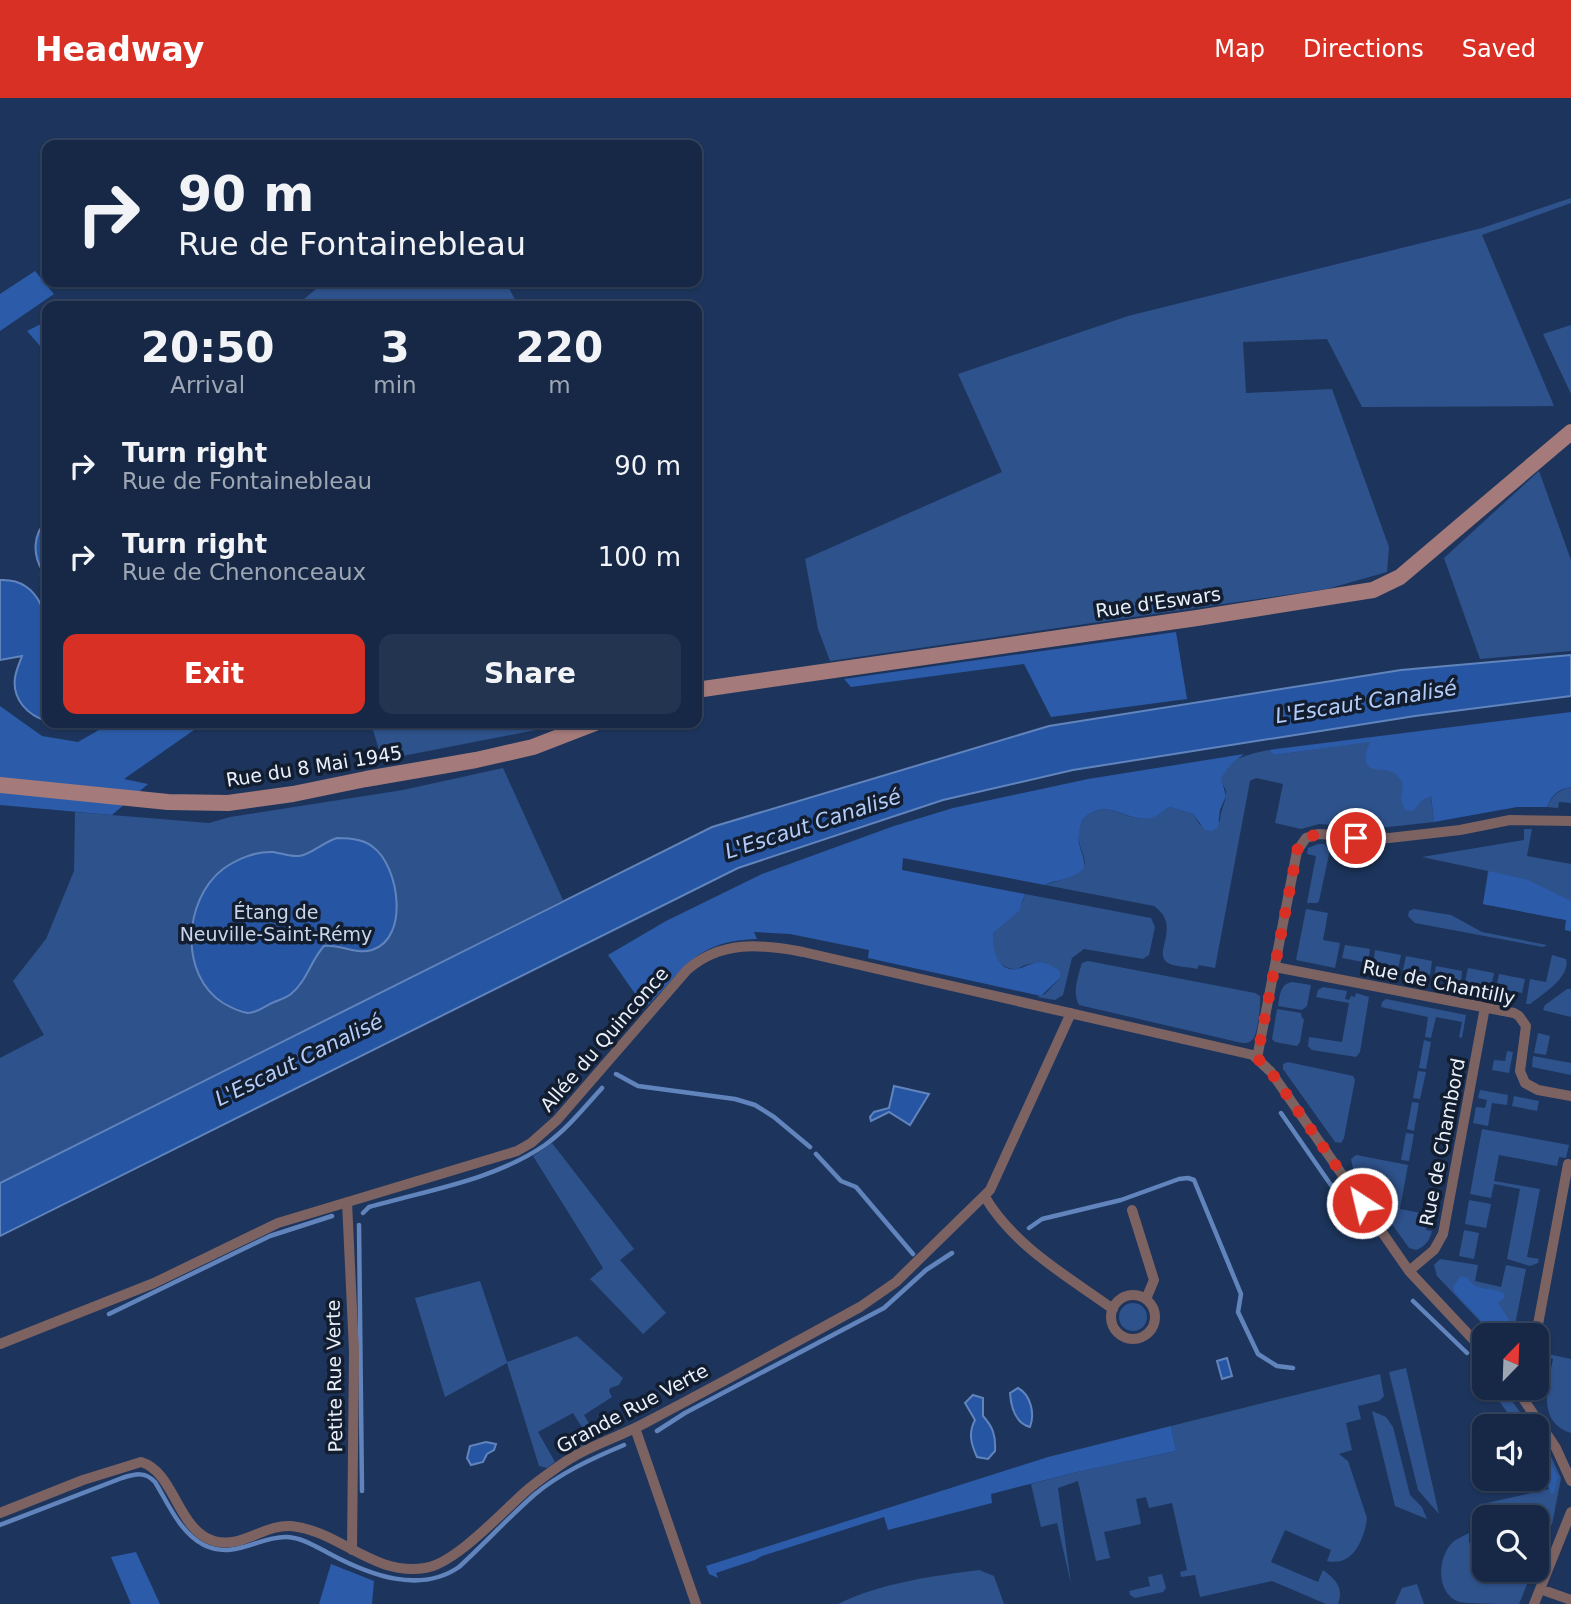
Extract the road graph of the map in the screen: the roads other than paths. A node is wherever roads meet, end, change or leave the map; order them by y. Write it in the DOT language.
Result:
graph roads {
  1 [pos="1571,432"];
  2 [pos="702,689"];
  3 [pos="582,728"];
  4 [pos="0,785"];
  5 [pos="1571,821"];
  6 [pos="1275,967"];
  7 [pos="1485,1007"];
  8 [pos="1071,1013"];
  9 [pos="1257,1058"];
  10 [pos="1571,1096"];
  11 [pos="1568,1164"];
  12 [pos="985,1197"];
  13 [pos="347,1202"];
  14 [pos="1132,1210"];
  15 [pos="1409,1271"];
  16 [pos="1146,1299"];
  17 [pos="1113,1309"];
  18 [pos="1538,1323"];
  19 [pos="1472,1339"];
  20 [pos="0,1344"];
  21 [pos="1527,1400"];
  22 [pos="635,1428"];
  23 [pos="1566,1457"];
  24 [pos="1571,1481"];
  25 [pos="1571,1512"];
  26 [pos="0,1513"];
  27 [pos="352,1550"];
  28 [pos="1540,1589"];
  29 [pos="1571,1600"];
  30 [pos="696,1604"];
  31 [pos="1534,1604"];
  1 -- 2 [label="street, Rue d'Eswars"];
  3 -- 4 [label="street, Rue du 8 Mai 1945"];
  5 -- 6 [label="street"];
  6 -- 7 [label="street, Rue de Chantilly"];
  6 -- 9 [label="street"];
  7 -- 10 [label="street, Rue de Chantilly"];
  7 -- 15 [label="street, Rue de Chambord"];
  8 -- 9 [label="street, Allée du Quinconce"];
  8 -- 12 [label="street, Grande Rue Verte"];
  8 -- 13 [label="street, Allée du Quinconce"];
  9 -- 15 [label="street"];
  11 -- 18 [label="street"];
  12 -- 17 [label="street"];
  12 -- 22 [label="street, Grande Rue Verte"];
  13 -- 20 [label="street, Allée du Quinconce"];
  13 -- 27 [label="street, Petite Rue Verte"];
  14 -- 16 [label="street"];
  15 -- 19 [label="street"];
  16 -- 17 [label="street"];
  16 -- 17 [label="street"];
  21 -- 23 [label="street"];
  22 -- 27 [label="street, Grande Rue Verte"];
  22 -- 30 [label="street"];
  23 -- 24 [label="street"];
  25 -- 28 [label="street"];
  26 -- 27 [label="street, Grande Rue Verte"];
  28 -- 29 [label="street"];
  28 -- 31 [label="street"];
}
